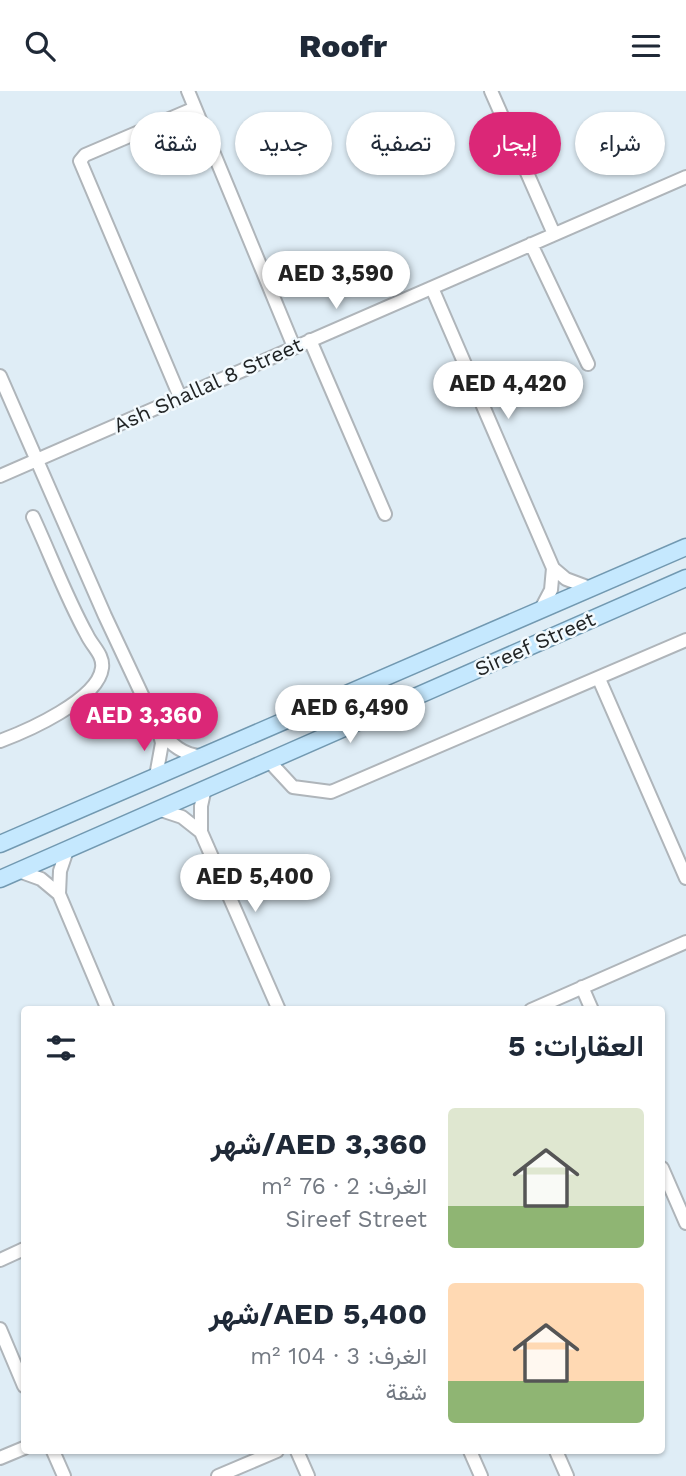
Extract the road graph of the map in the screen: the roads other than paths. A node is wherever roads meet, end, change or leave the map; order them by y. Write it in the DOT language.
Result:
graph roads {
  1 [pos="188,91"];
  2 [pos="491,91"];
  3 [pos="195,108"];
  4 [pos="686,177"];
  5 [pos="554,234"];
  6 [pos="531,244"];
  7 [pos="432,288"];
  8 [pos="310,340"];
  9 [pos="294,347"];
  10 [pos="588,364"];
  11 [pos="0,376"];
  12 [pos="180,397"];
  13 [pos="37,460"];
  14 [pos="0,476"];
  15 [pos="385,514"];
  16 [pos="33,517"];
  17 [pos="70,537"];
  18 [pos="686,547"];
  19 [pos="48,550"];
  20 [pos="553,568"];
  21 [pos="686,578"];
  22 [pos="590,588"];
  23 [pos="541,609"];
  24 [pos="105,616"];
  25 [pos="83,627"];
  26 [pos="686,640"];
  27 [pos="599,679"];
  28 [pos="159,731"];
  29 [pos="0,741"];
  30 [pos="202,756"];
  31 [pos="268,761"];
  32 [pos="156,776"];
  33 [pos="205,789"];
  34 [pos="158,809"];
  35 [pos="201,832"];
  36 [pos="0,844"];
  37 [pos="67,850"];
  38 [pos="19,871"];
  39 [pos="686,878"];
  40 [pos="0,879"];
  41 [pos="59,894"];
  42 [pos="686,942"];
  43 [pos="582,987"];
  44 [pos="106,1006"];
  45 [pos="277,1006"];
  46 [pos="540,1006"];
  47 [pos="590,1006"];
  48 [pos="665,1175"];
  49 [pos="686,1223"];
  50 [pos="21,1250"];
  51 [pos="0,1260"];
  52 [pos="0,1329"];
  53 [pos="21,1379"];
  54 [pos="21,1449"];
  55 [pos="54,1454"];
  56 [pos="270,1454"];
  57 [pos="298,1454"];
  58 [pos="471,1454"];
  59 [pos="557,1454"];
  60 [pos="0,1458"];
  61 [pos="64,1476"];
  62 [pos="218,1476"];
  63 [pos="308,1476"];
  64 [pos="481,1476"];
  65 [pos="567,1476"];
  1 -- 3 [label="street"];
  2 -- 5 [label="street"];
  3 -- 9 [label="street"];
  3 -- 12 [label="street"];
  4 -- 5 [label="street, Ash Shallal 8 Street"];
  5 -- 6 [label="street, Ash Shallal 8 Street"];
  6 -- 7 [label="street, Ash Shallal 8 Street"];
  6 -- 10 [label="street"];
  7 -- 8 [label="street, Ash Shallal 8 Street"];
  7 -- 20 [label="street"];
  8 -- 9 [label="street, Ash Shallal 8 Street"];
  8 -- 15 [label="street"];
  9 -- 12 [label="street, Ash Shallal 8 Street"];
  11 -- 13 [label="street"];
  12 -- 13 [label="street, Ash Shallal 8 Street"];
  13 -- 14 [label="street, Ash Shallal 8 Street"];
  13 -- 17 [label="street"];
  16 -- 19 [label="street"];
  17 -- 19 [label="street"];
  17 -- 24 [label="street"];
  18 -- 22 [label="main road, Sireef Street"];
  19 -- 25 [label="street"];
  20 -- 22 [label="street"];
  20 -- 23 [label="street"];
  21 -- 31 [label="main road, Sireef Street"];
  22 -- 23 [label="main road, Sireef Street"];
  23 -- 30 [label="main road, Sireef Street"];
  24 -- 25 [label="street"];
  24 -- 28 [label="street"];
  25 -- 29 [label="street"];
  26 -- 27 [label="street"];
  27 -- 31 [label="street"];
  27 -- 39 [label="street"];
  28 -- 30 [label="street"];
  28 -- 32 [label="street"];
  30 -- 32 [label="main road, Sireef Street"];
  31 -- 33 [label="main road, Sireef Street"];
  32 -- 36 [label="main road, Sireef Street"];
  33 -- 34 [label="main road, Sireef Street"];
  33 -- 35 [label="street"];
  34 -- 35 [label="street"];
  34 -- 37 [label="main road, Sireef Street"];
  35 -- 45 [label="street"];
  37 -- 38 [label="main road, Sireef Street"];
  37 -- 41 [label="street"];
  38 -- 40 [label="main road, Sireef Street"];
  38 -- 41 [label="street"];
  41 -- 44 [label="street"];
  42 -- 43 [label="street"];
  43 -- 46 [label="street"];
  43 -- 47 [label="street"];
  48 -- 49 [label="street"];
  50 -- 51 [label="street"];
  52 -- 53 [label="street"];
  54 -- 60 [label="street"];
  55 -- 61 [label="street"];
  56 -- 62 [label="street"];
  57 -- 63 [label="street"];
  58 -- 64 [label="street"];
  59 -- 65 [label="street"];
}
